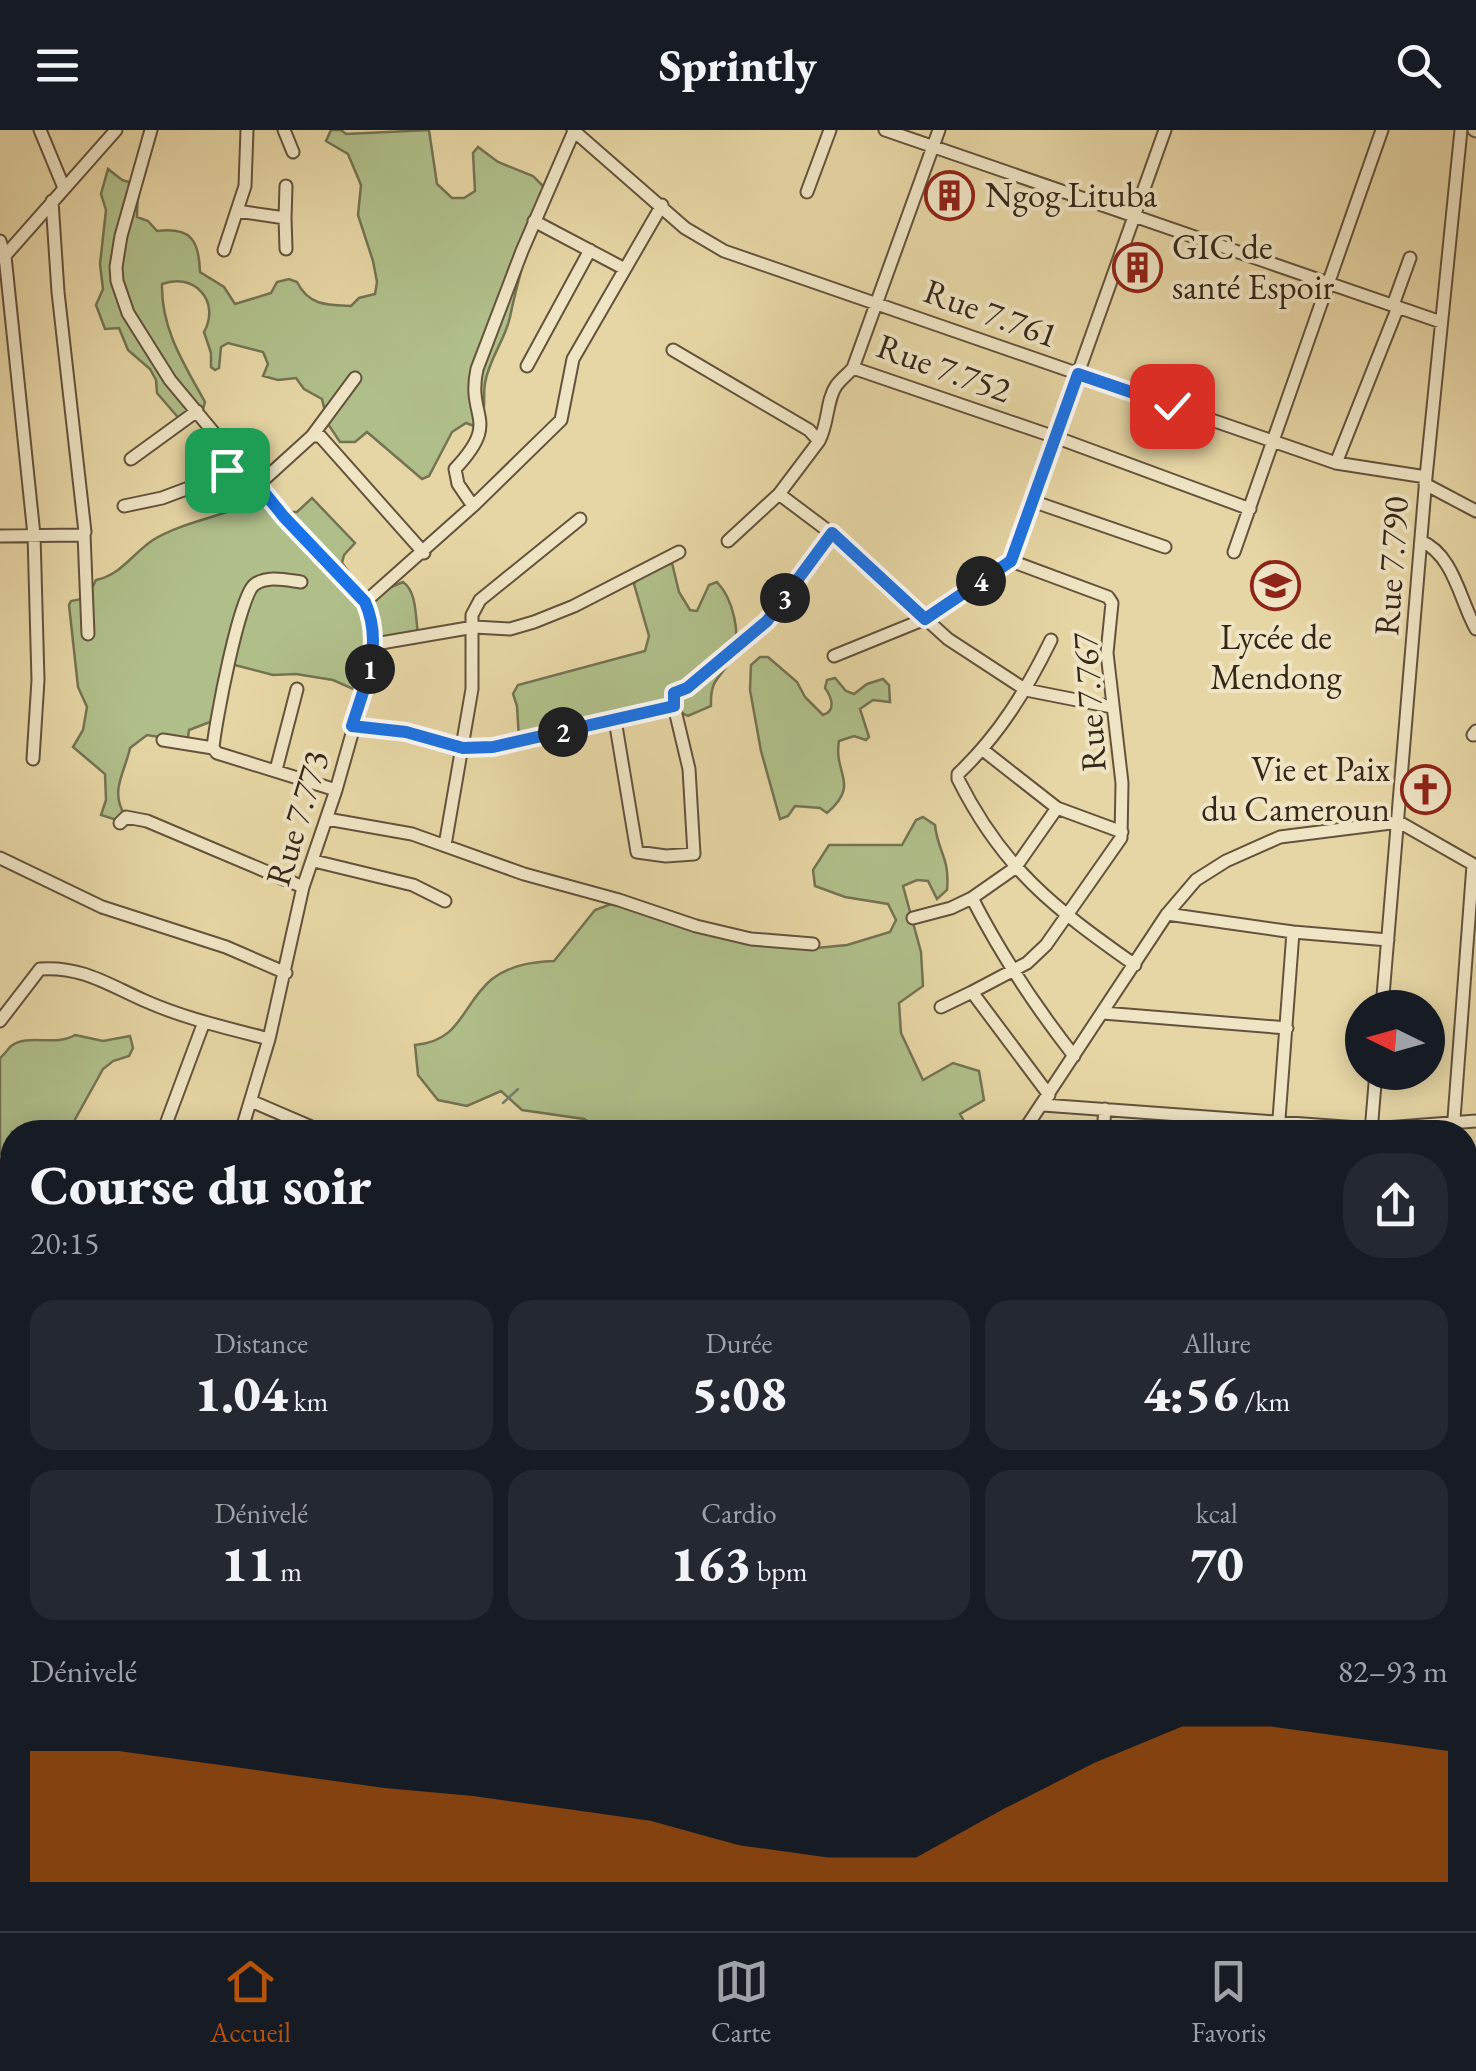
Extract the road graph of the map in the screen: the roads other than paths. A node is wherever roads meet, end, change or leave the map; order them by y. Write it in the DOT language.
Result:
graph roads {
  1 [pos="40,130"];
  2 [pos="116,130"];
  3 [pos="152,130"];
  4 [pos="246,130"];
  5 [pos="284,130"];
  6 [pos="574,130"];
  7 [pos="830,130"];
  8 [pos="885,130"];
  9 [pos="940,130"];
  10 [pos="1165,130"];
  11 [pos="1382,130"];
  12 [pos="1461,130"];
  13 [pos="934,146"];
  14 [pos="294,152"];
  15 [pos="286,186"];
  16 [pos="64,188"];
  17 [pos="807,192"];
  18 [pos="52,201"];
  19 [pos="662,205"];
  20 [pos="237,210"];
  21 [pos="1134,216"];
  22 [pos="285,218"];
  23 [pos="534,221"];
  24 [pos="0,242"];
  25 [pos="286,248"];
  26 [pos="224,250"];
  27 [pos="590,250"];
  28 [pos="2,258"];
  29 [pos="1410,258"];
  30 [pos="623,268"];
  31 [pos="1328,284"];
  32 [pos="877,302"];
  33 [pos="1396,306"];
  34 [pos="1442,322"];
  35 [pos="673,350"];
  36 [pos="527,366"];
  37 [pos="853,368"];
  38 [pos="1078,374"];
  39 [pos="355,378"];
  40 [pos="197,411"];
  41 [pos="312,436"];
  42 [pos="1055,437"];
  43 [pos="819,441"];
  44 [pos="1272,442"];
  45 [pos="131,459"];
  46 [pos="238,460"];
  47 [pos="1336,462"];
  48 [pos="1425,481"];
  49 [pos="258,484"];
  50 [pos="779,494"];
  51 [pos="1032,501"];
  52 [pos="124,506"];
  53 [pos="473,506"];
  54 [pos="1250,509"];
  55 [pos="1476,511"];
  56 [pos="580,519"];
  57 [pos="832,533"];
  58 [pos="84,534"];
  59 [pos="34,535"];
  60 [pos="0,536"];
  61 [pos="728,541"];
  62 [pos="1421,541"];
  63 [pos="1165,547"];
  64 [pos="678,552"];
  65 [pos="1234,552"];
  66 [pos="424,553"];
  67 [pos="1011,561"];
  68 [pos="300,582"];
  69 [pos="365,602"];
  70 [pos="925,619"];
  71 [pos="474,628"];
  72 [pos="1476,630"];
  73 [pos="88,634"];
  74 [pos="1051,640"];
  75 [pos="375,644"];
  76 [pos="834,656"];
  77 [pos="297,688"];
  78 [pos="1026,690"];
  79 [pos="674,706"];
  80 [pos="1112,707"];
  81 [pos="615,720"];
  82 [pos="352,726"];
  83 [pos="163,740"];
  84 [pos="214,748"];
  85 [pos="463,748"];
  86 [pos="983,750"];
  87 [pos="33,759"];
  88 [pos="276,770"];
  89 [pos="336,790"];
  90 [pos="1058,808"];
  91 [pos="327,818"];
  92 [pos="1399,822"];
  93 [pos="120,823"];
  94 [pos="1122,832"];
  95 [pos="446,845"];
  96 [pos="0,858"];
  97 [pos="314,862"];
  98 [pos="1475,866"];
  99 [pos="1016,868"];
  100 [pos="303,887"];
  101 [pos="972,898"];
  102 [pos="446,901"];
  103 [pos="1167,914"];
  104 [pos="913,918"];
  105 [pos="1068,918"];
  106 [pos="1293,932"];
  107 [pos="1388,940"];
  108 [pos="813,944"];
  109 [pos="1134,965"];
  110 [pos="286,972"];
  111 [pos="1013,972"];
  112 [pos="1384,990"];
  113 [pos="972,992"];
  114 [pos="941,1007"];
  115 [pos="1104,1013"];
  116 [pos="0,1021"];
  117 [pos="204,1022"];
  118 [pos="1287,1028"];
  119 [pos="269,1039"];
  120 [pos="1074,1056"];
  121 [pos="1374,1090"];
  122 [pos="1046,1100"];
  123 [pos="251,1101"];
  124 [pos="1105,1109"];
  125 [pos="1191,1118"];
  126 [pos="167,1120"];
  127 [pos="245,1120"];
  128 [pos="295,1120"];
  129 [pos="1031,1120"];
  130 [pos="1104,1120"];
  131 [pos="1210,1120"];
  132 [pos="1279,1120"];
  133 [pos="1372,1120"];
  134 [pos="1454,1120"];
  1 -- 16 [label="street"];
  2 -- 16 [label="street"];
  3 -- 40 [label="street"];
  4 -- 20 [label="street"];
  5 -- 14 [label="street"];
  6 -- 19 [label="street, Rue 7.761"];
  6 -- 23 [label="street"];
  7 -- 17 [label="street"];
  8 -- 13 [label="street"];
  9 -- 13 [label="street, Rue 7.752"];
  10 -- 21 [label="street"];
  11 -- 31 [label="street"];
  12 -- 34 [label="street, Rue 7.790"];
  13 -- 21 [label="street"];
  13 -- 32 [label="street, Rue 7.752"];
  15 -- 22 [label="street"];
  16 -- 18 [label="street"];
  18 -- 28 [label="street"];
  18 -- 58 [label="street"];
  19 -- 30 [label="street"];
  19 -- 32 [label="street, Rue 7.761"];
  20 -- 22 [label="street"];
  20 -- 26 [label="street"];
  21 -- 31 [label="street"];
  21 -- 38 [label="street"];
  22 -- 25 [label="street"];
  23 -- 27 [label="street"];
  23 -- 53 [label="street"];
  24 -- 28 [label="street"];
  27 -- 30 [label="street"];
  27 -- 36 [label="street"];
  28 -- 59 [label="street"];
  29 -- 33 [label="street"];
  30 -- 53 [label="street"];
  31 -- 33 [label="street"];
  31 -- 44 [label="street"];
  32 -- 37 [label="street, Rue 7.752"];
  32 -- 38 [label="street, Rue 7.761"];
  33 -- 34 [label="street"];
  33 -- 47 [label="street"];
  34 -- 48 [label="street, Rue 7.790"];
  35 -- 43 [label="street"];
  37 -- 42 [label="street, Rue 7.752"];
  37 -- 43 [label="street"];
  38 -- 42 [label="street"];
  38 -- 44 [label="street, Rue 7.761"];
  39 -- 41 [label="street"];
  40 -- 45 [label="street"];
  40 -- 46 [label="street"];
  41 -- 49 [label="street"];
  41 -- 66 [label="street"];
  42 -- 51 [label="street"];
  42 -- 54 [label="street, Rue 7.752"];
  43 -- 50 [label="street"];
  44 -- 47 [label="street, Rue 7.761"];
  44 -- 54 [label="street"];
  46 -- 49 [label="street"];
  46 -- 52 [label="street"];
  47 -- 48 [label="street, Rue 7.761"];
  48 -- 55 [label="street, Rue 7.761"];
  48 -- 62 [label="street, Rue 7.790"];
  49 -- 69 [label="street"];
  50 -- 57 [label="street"];
  50 -- 61 [label="street"];
  51 -- 63 [label="street"];
  51 -- 67 [label="street"];
  53 -- 66 [label="street"];
  54 -- 65 [label="street"];
  56 -- 71 [label="street"];
  57 -- 70 [label="street"];
  57 -- 79 [label="street"];
  58 -- 59 [label="street"];
  58 -- 73 [label="street"];
  59 -- 60 [label="street"];
  59 -- 87 [label="street"];
  62 -- 72 [label="street"];
  62 -- 92 [label="street, Rue 7.790"];
  64 -- 71 [label="street"];
  66 -- 69 [label="street"];
  67 -- 70 [label="street"];
  67 -- 80 [label="street, Rue 7.767"];
  68 -- 84 [label="street"];
  69 -- 75 [label="street, Rue 7.773"];
  70 -- 76 [label="street"];
  70 -- 78 [label="street"];
  71 -- 75 [label="street"];
  71 -- 85 [label="street"];
  74 -- 78 [label="street"];
  75 -- 82 [label="street, Rue 7.773"];
  77 -- 88 [label="street"];
  78 -- 80 [label="street"];
  78 -- 86 [label="street"];
  79 -- 81 [label="street"];
  79 -- 81 [label="street"];
  80 -- 94 [label="street, Rue 7.767"];
  81 -- 85 [label="street"];
  82 -- 85 [label="street"];
  82 -- 89 [label="street, Rue 7.773"];
  83 -- 84 [label="street"];
  84 -- 88 [label="street"];
  85 -- 95 [label="street"];
  86 -- 90 [label="street"];
  86 -- 99 [label="street"];
  88 -- 89 [label="street"];
  89 -- 91 [label="street, Rue 7.773"];
  90 -- 94 [label="street"];
  90 -- 99 [label="street"];
  91 -- 95 [label="street"];
  91 -- 97 [label="street, Rue 7.773"];
  92 -- 98 [label="street"];
  92 -- 103 [label="street"];
  92 -- 107 [label="street, Rue 7.790"];
  93 -- 100 [label="street"];
  94 -- 105 [label="street, Rue 7.767"];
  95 -- 108 [label="street"];
  96 -- 110 [label="street"];
  97 -- 100 [label="street, Rue 7.773"];
  97 -- 102 [label="street"];
  98 -- 134 [label="street"];
  99 -- 101 [label="street"];
  99 -- 105 [label="street"];
  100 -- 110 [label="street, Rue 7.773"];
  101 -- 104 [label="street"];
  101 -- 111 [label="street"];
  103 -- 106 [label="street"];
  103 -- 109 [label="street"];
  105 -- 109 [label="street"];
  105 -- 111 [label="street, Rue 7.767"];
  106 -- 107 [label="street"];
  106 -- 118 [label="street"];
  107 -- 112 [label="street, Rue 7.790"];
  109 -- 115 [label="street"];
  110 -- 119 [label="street, Rue 7.773"];
  111 -- 113 [label="street, Rue 7.767"];
  111 -- 120 [label="street"];
  113 -- 114 [label="street, Rue 7.767"];
  113 -- 122 [label="street"];
  115 -- 118 [label="street"];
  115 -- 120 [label="street"];
  116 -- 117 [label="street"];
  117 -- 119 [label="street"];
  117 -- 126 [label="street"];
  118 -- 132 [label="street"];
  119 -- 123 [label="street, Rue 7.773"];
  120 -- 122 [label="street"];
  121 -- 133 [label="street"];
  122 -- 124 [label="street"];
  122 -- 129 [label="street"];
  123 -- 127 [label="street, Rue 7.773"];
  123 -- 128 [label="street"];
  124 -- 125 [label="street"];
  124 -- 130 [label="street"];
  125 -- 131 [label="street"];
}
